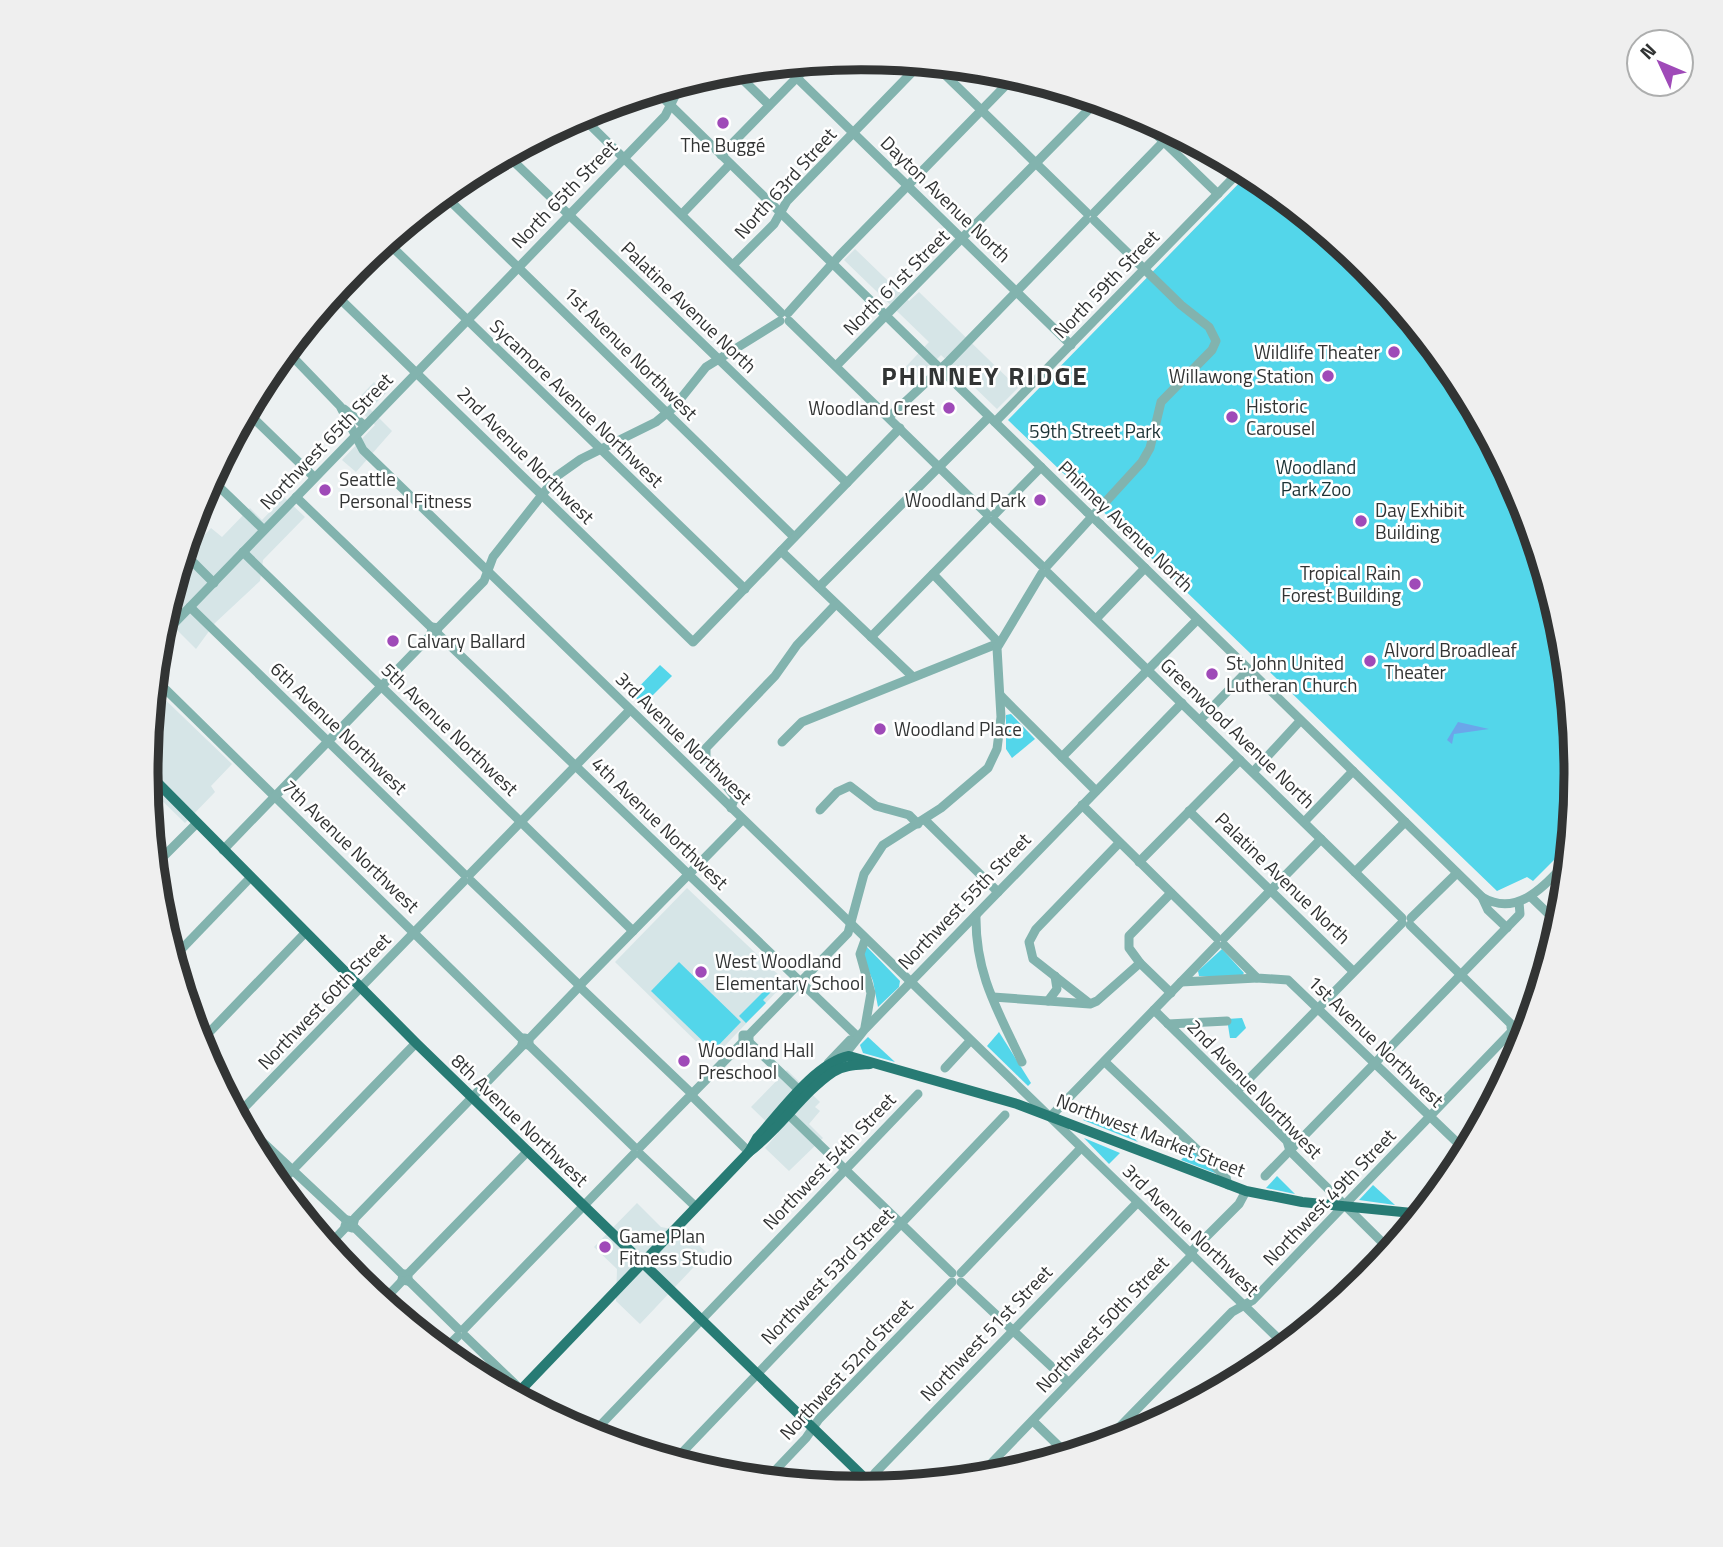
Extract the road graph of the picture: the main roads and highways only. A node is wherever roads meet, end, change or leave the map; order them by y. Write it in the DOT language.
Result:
graph roads {
  1 [pos="158,783"];
  2 [pos="873,1064"];
  3 [pos="749,1152"];
  4 [pos="1411,1213"];
  5 [pos="643,1263"];
  6 [pos="521,1389"];
  7 [pos="860,1477"];
  1 -- 5 [label="main road, 8th Avenue Northwest"];
  2 -- 3 [label="main road, Northwest Market Street"];
  2 -- 3 [label="main road, Northwest Market Street"];
  2 -- 4 [label="main road, Northwest Market Street"];
  3 -- 5 [label="main road, Northwest Market Street"];
  5 -- 6 [label="main road, Northwest Market Street"];
  5 -- 7 [label="main road, 8th Avenue Northwest"];
}
